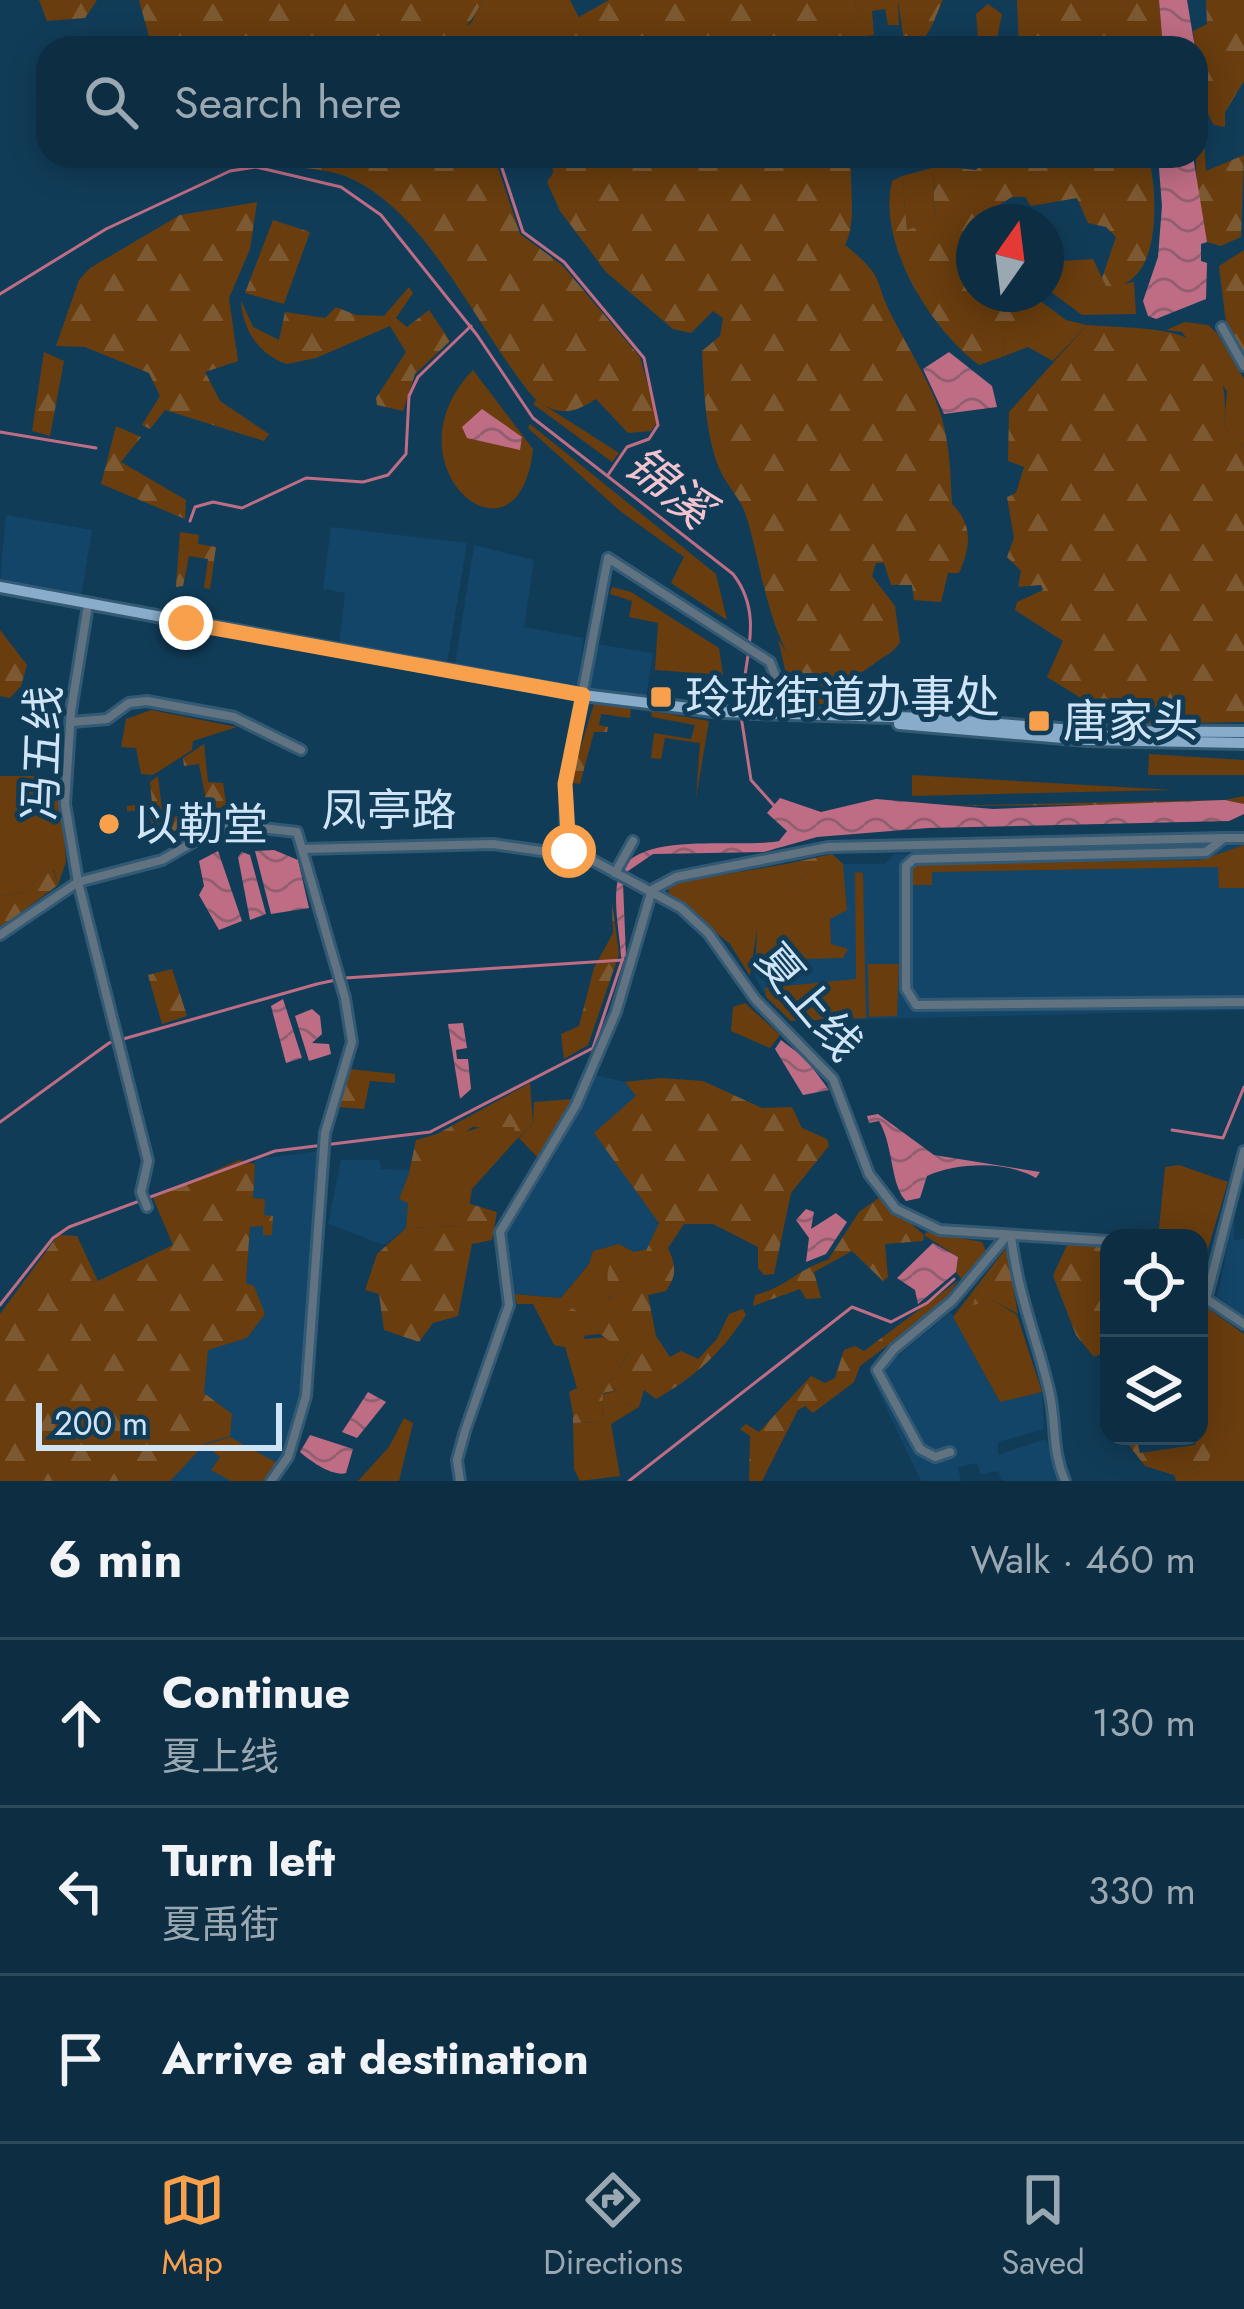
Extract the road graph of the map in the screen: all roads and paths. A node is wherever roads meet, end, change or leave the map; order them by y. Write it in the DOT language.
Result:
graph roads {
  1 [pos="1222,328"];
  2 [pos="1244,367"];
  3 [pos="0,587"];
  4 [pos="88,605"];
  5 [pos="583,695"];
  6 [pos="791,717"];
  7 [pos="848,717"];
  8 [pos="72,722"];
  9 [pos="1244,732"];
  10 [pos="1244,742"];
  11 [pos="301,750"];
  12 [pos="1224,838"];
  13 [pos="1244,838"];
  14 [pos="633,841"];
  15 [pos="566,846"];
  16 [pos="304,849"];
  17 [pos="615,874"];
  18 [pos="77,881"];
  19 [pos="652,890"];
  20 [pos="0,935"];
  21 [pos="1244,1002"];
  22 [pos="1244,1151"];
  23 [pos="147,1207"];
  24 [pos="1009,1237"];
  25 [pos="1100,1241"];
  26 [pos="1208,1276"];
  27 [pos="1208,1301"];
  28 [pos="1244,1324"];
  29 [pos="950,1452"];
  30 [pos="271,1481"];
  31 [pos="456,1481"];
  32 [pos="1066,1481"];
  1 -- 2 [label="street"];
  3 -- 4 [label="main road"];
  4 -- 5 [label="main road"];
  4 -- 8 [label="street, 冯五线"];
  5 -- 6 [label="main road"];
  5 -- 6 [label="street"];
  5 -- 15 [label="street"];
  6 -- 7 [label="main road"];
  7 -- 9 [label="main road"];
  7 -- 10 [label="main road"];
  8 -- 11 [label="street"];
  8 -- 18 [label="street, 冯五线"];
  12 -- 13 [label="street"];
  12 -- 19 [label="street"];
  12 -- 21 [label="street"];
  14 -- 17 [label="street"];
  15 -- 16 [label="street, 凤亭路"];
  15 -- 17 [label="street, 夏上线"];
  16 -- 18 [label="street, 凤亭路"];
  16 -- 30 [label="street"];
  17 -- 19 [label="street, 夏上线"];
  18 -- 20 [label="street, 冯五线"];
  18 -- 23 [label="street"];
  19 -- 24 [label="street, 夏上线"];
  19 -- 31 [label="street"];
  22 -- 26 [label="street"];
  24 -- 25 [label="street, 夏上线"];
  24 -- 29 [label="street"];
  24 -- 32 [label="street"];
  27 -- 28 [label="street"];
}
